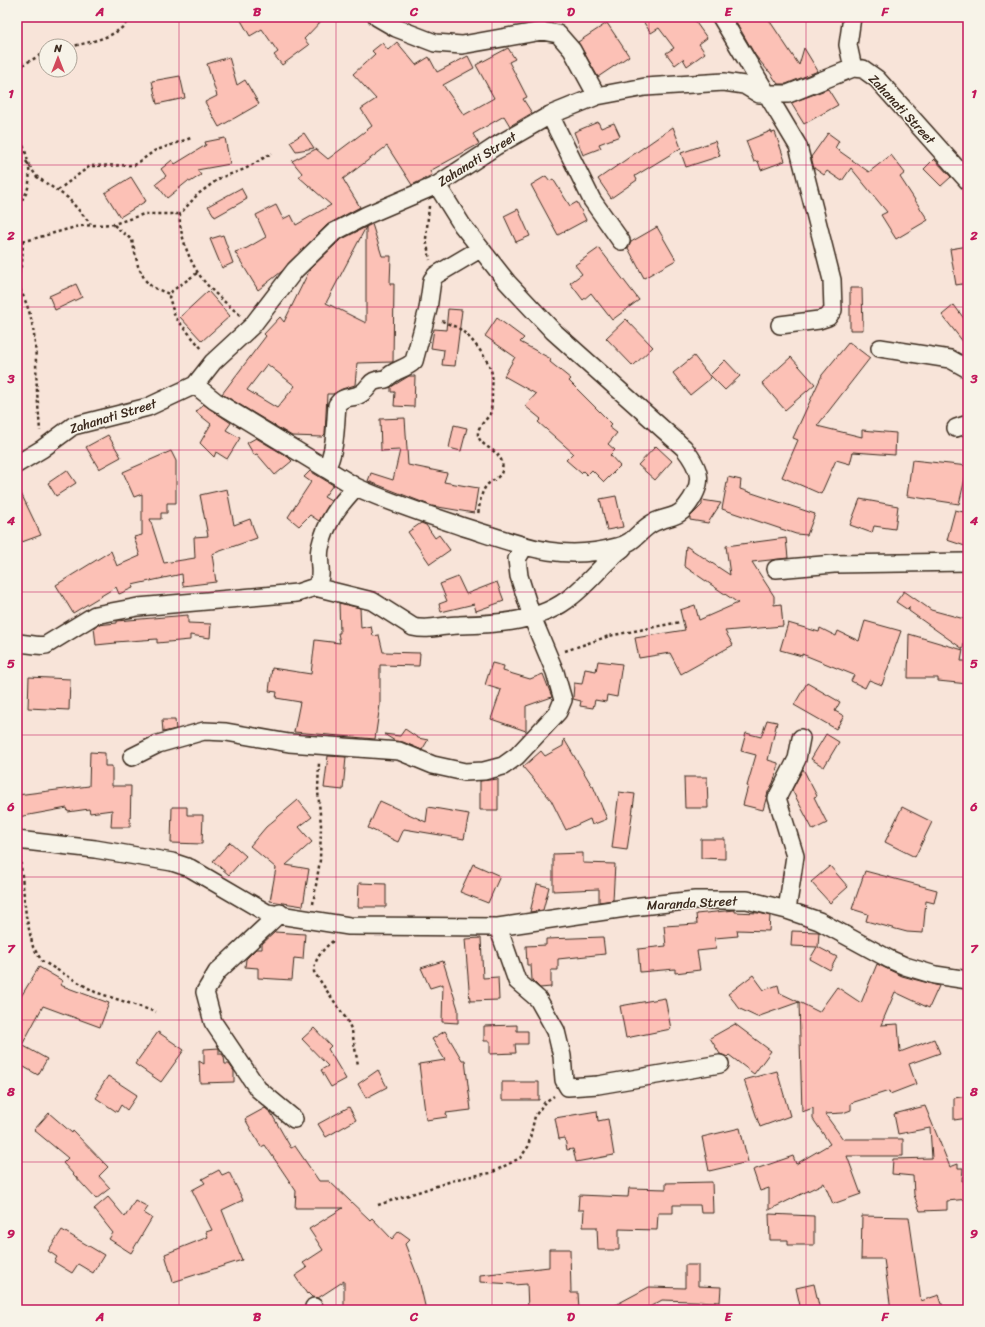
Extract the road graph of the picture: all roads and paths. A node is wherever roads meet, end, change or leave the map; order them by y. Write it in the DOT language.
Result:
graph roads {
  1 [pos="129,17"];
  2 [pos="377,17"];
  3 [pos="721,17"];
  4 [pos="852,17"];
  5 [pos="78,45"];
  6 [pos="38,56"];
  7 [pos="17,68"];
  8 [pos="853,68"];
  9 [pos="767,95"];
  10 [pos="596,96"];
  11 [pos="550,114"];
  12 [pos="20,138"];
  13 [pos="191,138"];
  14 [pos="272,154"];
  15 [pos="26,161"];
  16 [pos="968,181"];
  17 [pos="58,190"];
  18 [pos="440,190"];
  19 [pos="17,204"];
  20 [pos="180,214"];
  21 [pos="91,224"];
  22 [pos="114,224"];
  23 [pos="23,240"];
  24 [pos="17,241"];
  25 [pos="622,241"];
  26 [pos="480,249"];
  27 [pos="197,273"];
  28 [pos="17,279"];
  29 [pos="432,280"];
  30 [pos="17,284"];
  31 [pos="169,294"];
  32 [pos="428,309"];
  33 [pos="780,325"];
  34 [pos="252,326"];
  35 [pos="880,348"];
  36 [pos="213,362"];
  37 [pos="968,369"];
  38 [pos="195,385"];
  39 [pos="42,449"];
  40 [pos="17,464"];
  41 [pos="326,469"];
  42 [pos="356,487"];
  43 [pos="475,530"];
  44 [pos="631,542"];
  45 [pos="524,547"];
  46 [pos="968,562"];
  47 [pos="776,569"];
  48 [pos="315,587"];
  49 [pos="532,617"];
  50 [pos="680,622"];
  51 [pos="17,643"];
  52 [pos="549,657"];
  53 [pos="801,738"];
  54 [pos="319,745"];
  55 [pos="132,757"];
  56 [pos="18,840"];
  57 [pos="787,910"];
  58 [pos="280,914"];
  59 [pos="310,921"];
  60 [pos="350,926"];
  61 [pos="498,928"];
  62 [pos="968,980"];
  63 [pos="156,1012"];
  64 [pos="720,1064"];
  65 [pos="358,1065"];
  66 [pos="568,1087"];
  67 [pos="294,1120"];
  68 [pos="378,1205"];
  1 -- 5 [label="path"];
  2 -- 10 [label="street"];
  3 -- 9 [label="street"];
  4 -- 8 [label="street"];
  6 -- 7 [label="path"];
  8 -- 9 [label="street, Zahanati Street"];
  8 -- 16 [label="street, Zahanati Street"];
  9 -- 10 [label="street, Zahanati Street"];
  9 -- 33 [label="street"];
  10 -- 11 [label="street, Zahanati Street"];
  11 -- 18 [label="street, Zahanati Street"];
  11 -- 25 [label="street"];
  12 -- 15 [label="path"];
  13 -- 17 [label="path"];
  14 -- 20 [label="path"];
  15 -- 17 [label="path"];
  15 -- 19 [label="path"];
  17 -- 21 [label="path"];
  18 -- 26 [label="street"];
  18 -- 29 [label="path"];
  18 -- 34 [label="street, Zahanati Street"];
  20 -- 22 [label="path"];
  20 -- 27 [label="path"];
  21 -- 22 [label="path"];
  21 -- 23 [label="path"];
  22 -- 31 [label="path"];
  23 -- 24 [label="path"];
  23 -- 28 [label="path"];
  26 -- 29 [label="street"];
  26 -- 44 [label="street"];
  27 -- 31 [label="path"];
  27 -- 34 [label="path"];
  29 -- 32 [label="street"];
  30 -- 39 [label="path"];
  31 -- 36 [label="path"];
  32 -- 41 [label="street"];
  32 -- 43 [label="path"];
  34 -- 36 [label="street, Zahanati Street"];
  35 -- 37 [label="street"];
  36 -- 38 [label="street, Zahanati Street"];
  38 -- 39 [label="street, Zahanati Street"];
  38 -- 41 [label="street"];
  39 -- 40 [label="street, Zahanati Street"];
  41 -- 42 [label="street"];
  42 -- 43 [label="street"];
  42 -- 48 [label="street"];
  43 -- 45 [label="street"];
  44 -- 45 [label="street"];
  44 -- 49 [label="street"];
  45 -- 49 [label="street"];
  46 -- 47 [label="street"];
  48 -- 49 [label="street"];
  48 -- 51 [label="street"];
  49 -- 52 [label="street"];
  50 -- 52 [label="path"];
  52 -- 54 [label="street"];
  53 -- 57 [label="street"];
  54 -- 55 [label="street"];
  54 -- 59 [label="path"];
  56 -- 58 [label="street, Maranda Street"];
  56 -- 63 [label="path"];
  57 -- 61 [label="street, Maranda Street"];
  57 -- 62 [label="street, Maranda Street"];
  58 -- 59 [label="street, Maranda Street"];
  58 -- 67 [label="street"];
  59 -- 60 [label="street, Maranda Street"];
  60 -- 61 [label="street, Maranda Street"];
  60 -- 65 [label="path"];
  61 -- 66 [label="street"];
  64 -- 66 [label="street"];
  66 -- 68 [label="path"];
}
